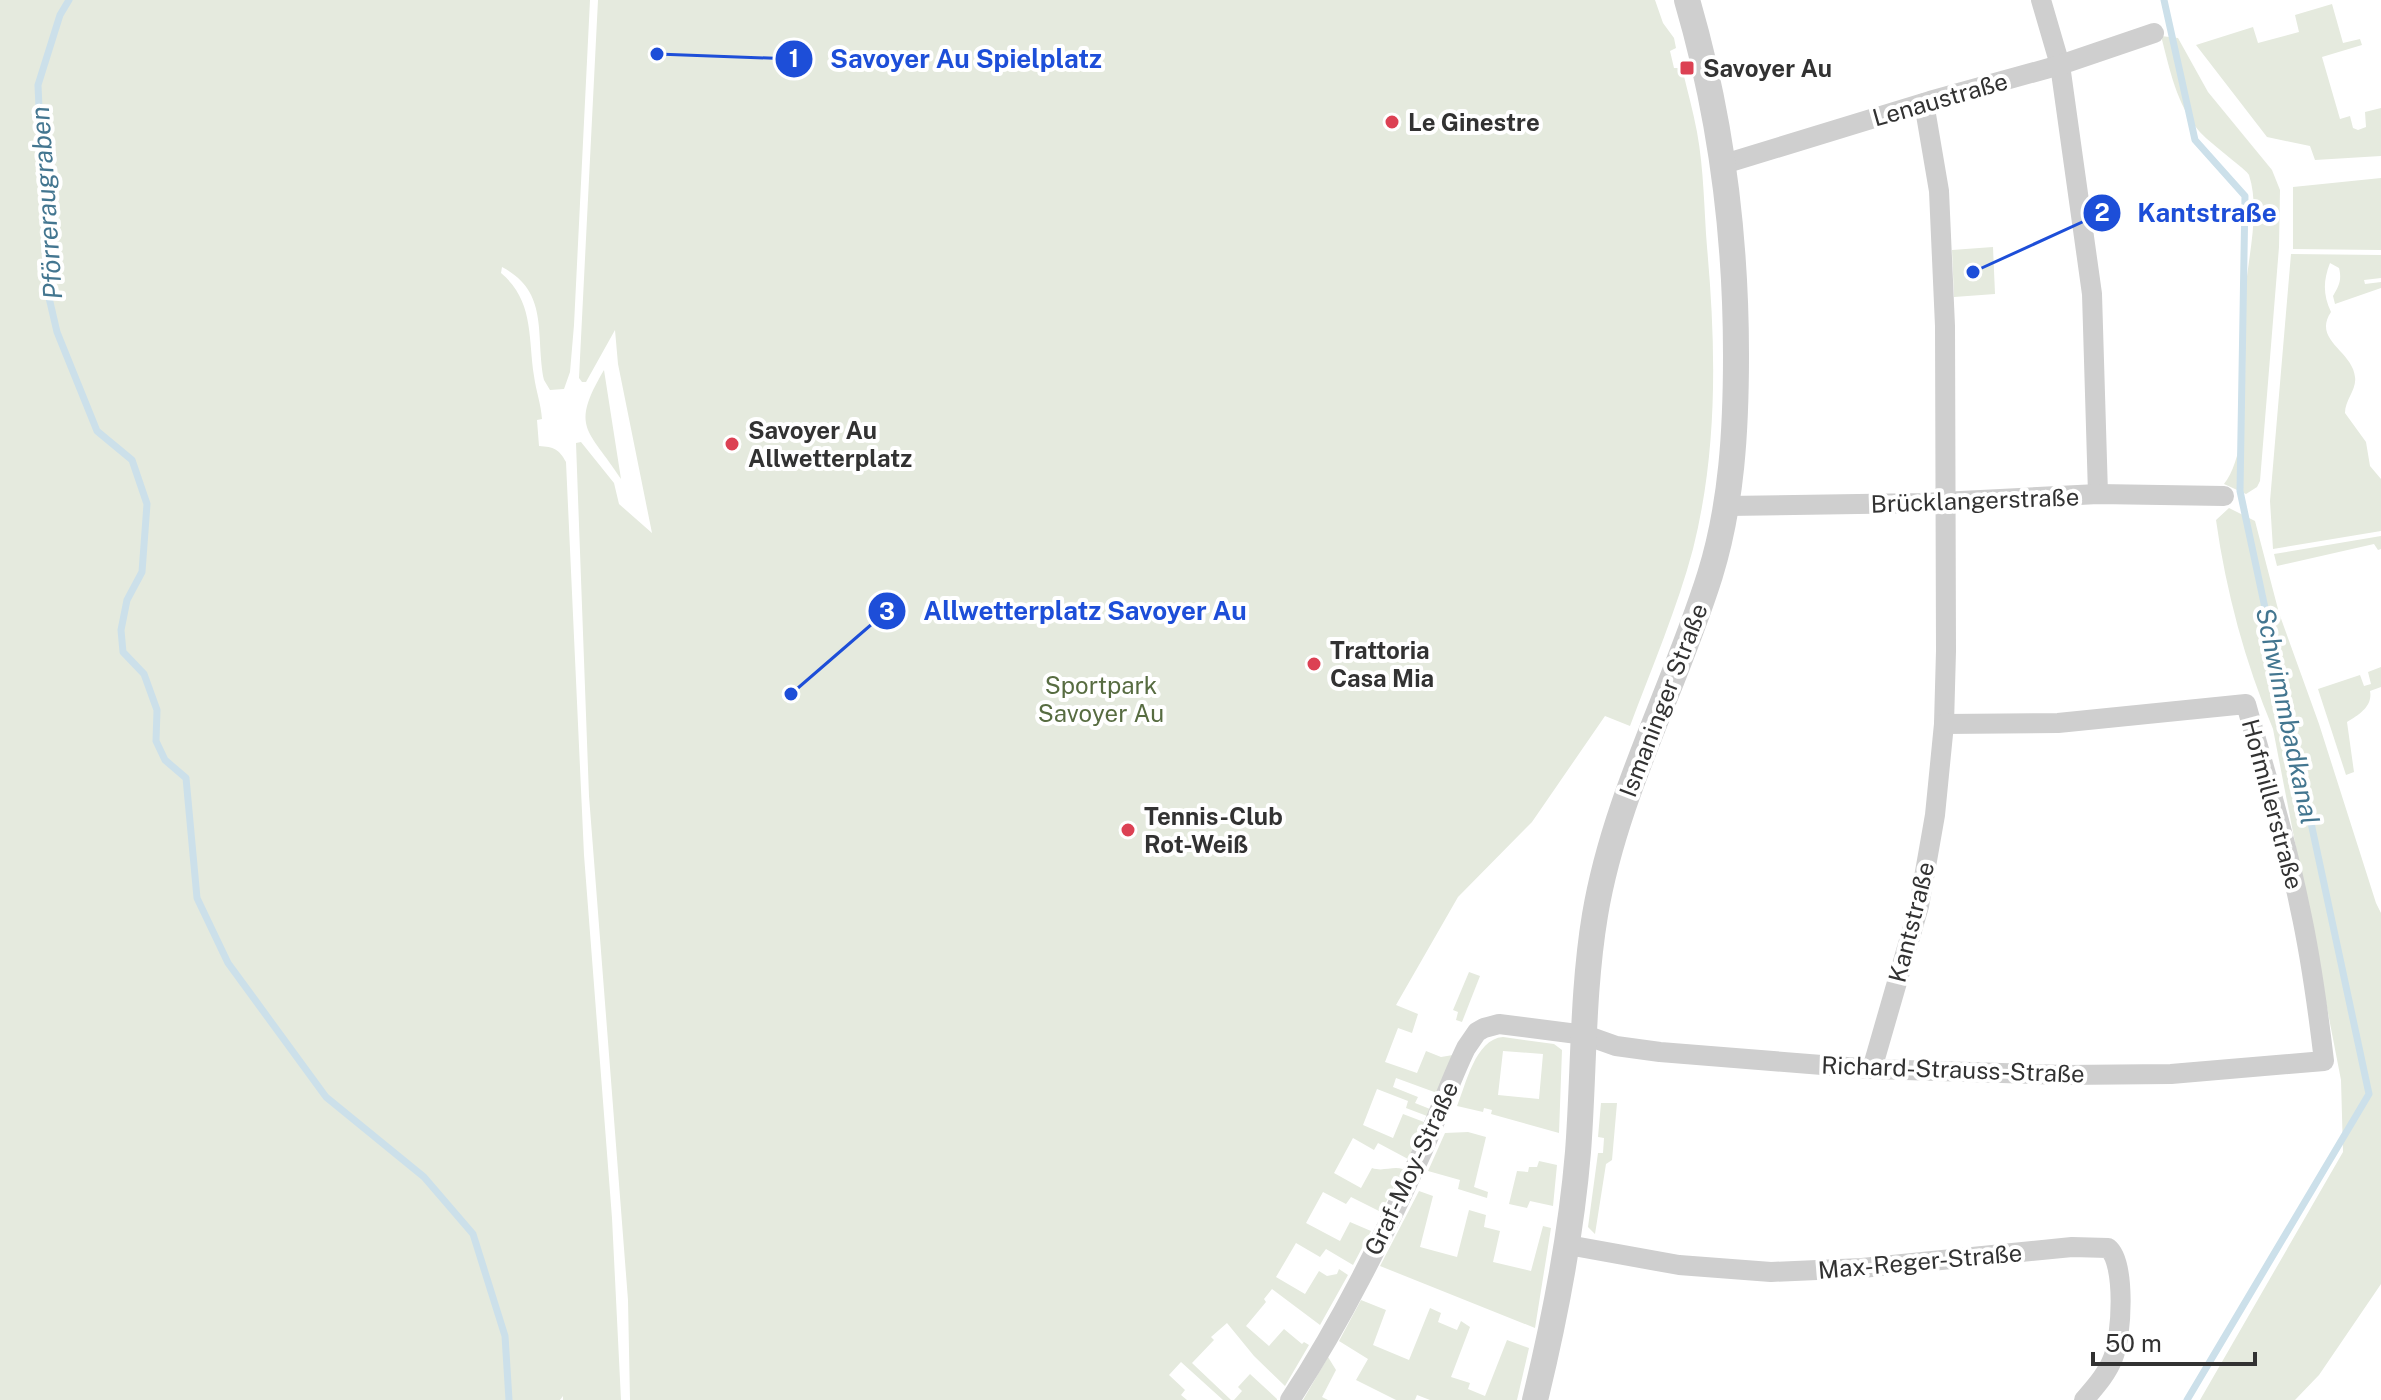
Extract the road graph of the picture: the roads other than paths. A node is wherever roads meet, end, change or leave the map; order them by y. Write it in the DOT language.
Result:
graph roads {
  1 [pos="1687,0"];
  2 [pos="2041,0"];
  3 [pos="2154,33"];
  4 [pos="2060,65"];
  5 [pos="1924,103"];
  6 [pos="1724,164"];
  7 [pos="2098,494"];
  8 [pos="2224,496"];
  9 [pos="1945,502"];
  10 [pos="1727,506"];
  11 [pos="1944,724"];
  12 [pos="1585,1035"];
  13 [pos="2324,1061"];
  14 [pos="1872,1069"];
  15 [pos="1568,1245"];
  16 [pos="1290,1400"];
  17 [pos="1535,1400"];
  18 [pos="2084,1400"];
  1 -- 6 [label="street, Ismaninger Straße"];
  2 -- 4 [label="street"];
  3 -- 4 [label="street, Lenaustraße"];
  4 -- 5 [label="street, Lenaustraße"];
  4 -- 7 [label="street"];
  5 -- 6 [label="street, Lenaustraße"];
  5 -- 9 [label="street, Kantstraße"];
  6 -- 10 [label="street, Ismaninger Straße"];
  7 -- 8 [label="street, Brücklangerstraße"];
  7 -- 9 [label="street, Brücklangerstraße"];
  9 -- 10 [label="street, Brücklangerstraße"];
  9 -- 11 [label="street, Kantstraße"];
  10 -- 12 [label="street, Ismaninger Straße"];
  11 -- 13 [label="street, Hofmillerstraße"];
  11 -- 14 [label="street, Kantstraße"];
  12 -- 14 [label="street, Richard-Strauss-Straße"];
  12 -- 15 [label="street, Ismaninger Straße"];
  12 -- 16 [label="street, Graf-Moy-Straße"];
  13 -- 14 [label="street, Richard-Strauss-Straße"];
  15 -- 17 [label="street, Ismaninger Straße"];
  15 -- 18 [label="street, Max-Reger-Straße"];
}
